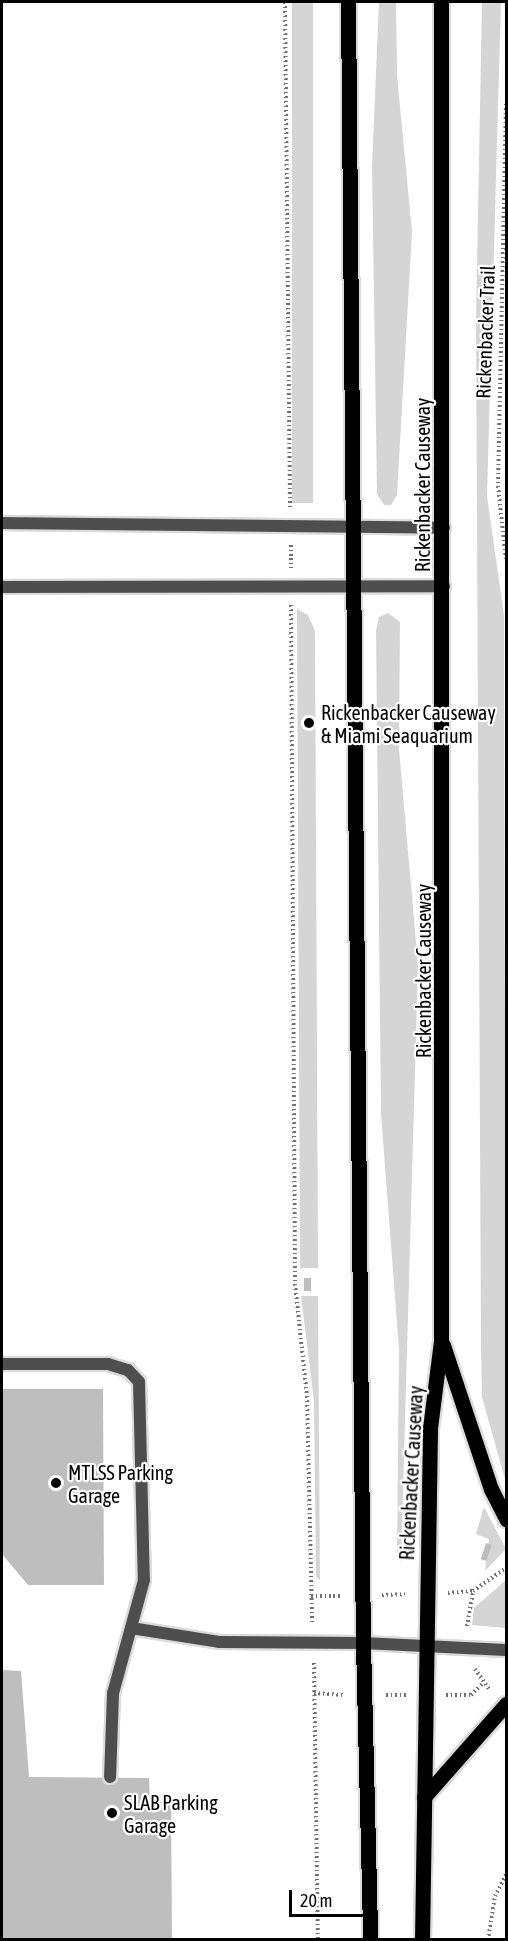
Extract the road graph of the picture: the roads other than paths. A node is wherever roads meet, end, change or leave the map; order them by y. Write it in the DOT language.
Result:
graph roads {
  1 [pos="348,2"];
  2 [pos="441,2"];
  3 [pos="2,523"];
  4 [pos="350,525"];
  5 [pos="444,528"];
  6 [pos="2,586"];
  7 [pos="351,586"];
  8 [pos="444,586"];
  9 [pos="441,1341"];
  10 [pos="2,1364"];
  11 [pos="507,1519"];
  12 [pos="131,1628"];
  13 [pos="363,1643"];
  14 [pos="425,1646"];
  15 [pos="507,1650"];
  16 [pos="501,1700"];
  17 [pos="110,1777"];
  18 [pos="424,1797"];
  19 [pos="370,1940"];
  20 [pos="423,1940"];
  1 -- 4 [label="main road"];
  2 -- 5 [label="main road, Rickenbacker Causeway"];
  3 -- 4 [label="street"];
  4 -- 5 [label="street"];
  4 -- 7 [label="main road"];
  5 -- 8 [label="main road, Rickenbacker Causeway"];
  6 -- 7 [label="street"];
  7 -- 8 [label="street"];
  7 -- 13 [label="main road"];
  8 -- 9 [label="main road, Rickenbacker Causeway"];
  9 -- 11 [label="main road"];
  9 -- 14 [label="main road, Rickenbacker Causeway"];
  10 -- 12 [label="street"];
  12 -- 13 [label="street"];
  12 -- 17 [label="street"];
  13 -- 14 [label="street"];
  13 -- 19 [label="main road"];
  14 -- 15 [label="street"];
  14 -- 18 [label="main road, Rickenbacker Causeway"];
  16 -- 18 [label="main road"];
  18 -- 20 [label="main road, Rickenbacker Causeway"];
}
